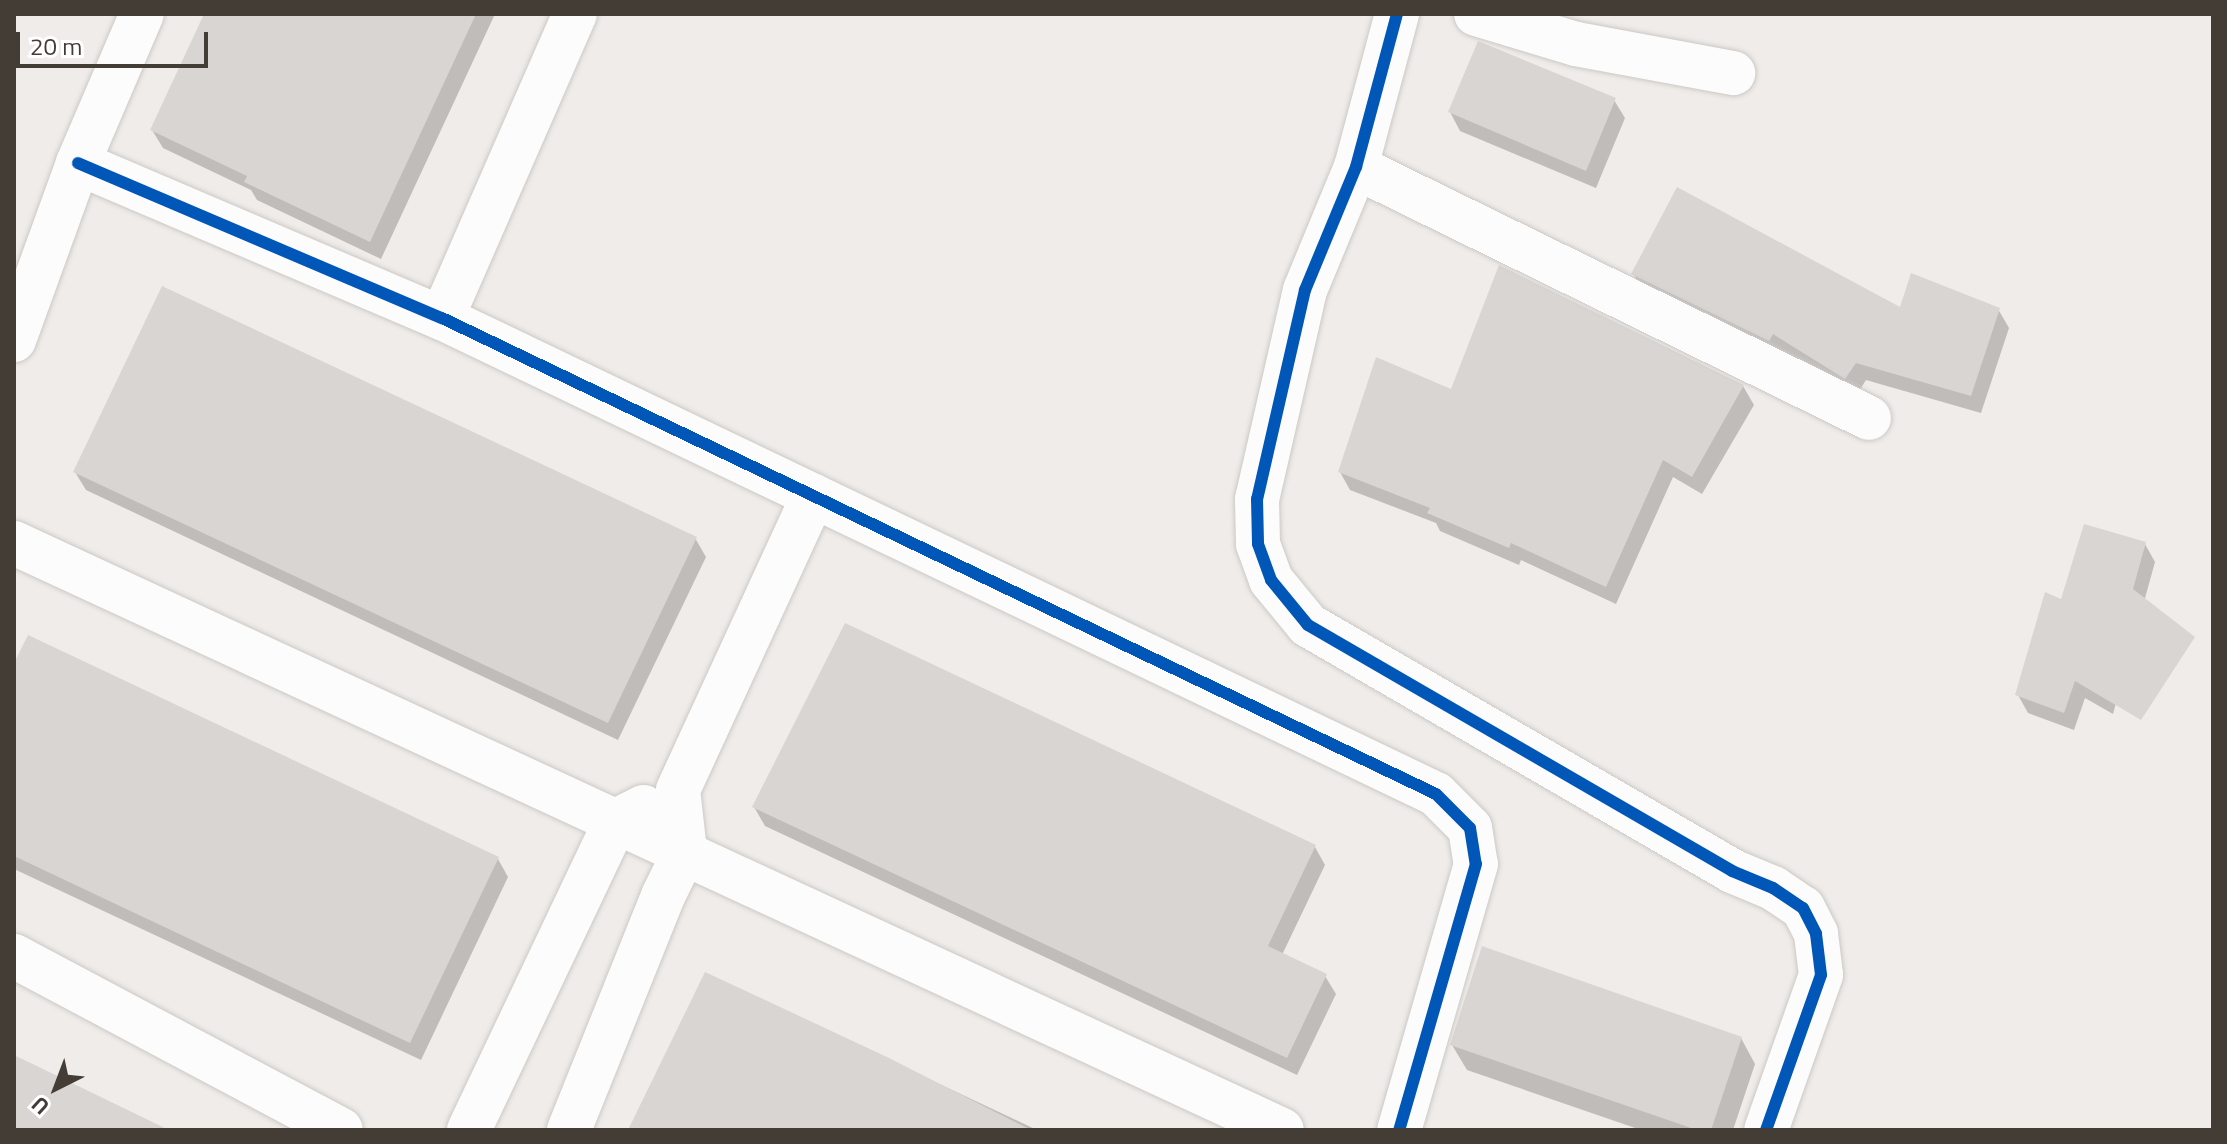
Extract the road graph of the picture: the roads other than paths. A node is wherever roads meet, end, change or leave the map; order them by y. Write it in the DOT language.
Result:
graph roads {
  1 [pos="142,14"];
  2 [pos="575,14"];
  3 [pos="1397,14"];
  4 [pos="1476,14"];
  5 [pos="1733,73"];
  6 [pos="78,163"];
  7 [pos="1356,167"];
  8 [pos="442,318"];
  9 [pos="14,340"];
  10 [pos="1869,418"];
  11 [pos="813,496"];
  12 [pos="14,543"];
  13 [pos="678,790"];
  14 [pos="616,821"];
  15 [pos="685,851"];
  16 [pos="14,956"];
  17 [pos="341,1130"];
  18 [pos="469,1130"];
  19 [pos="569,1130"];
  20 [pos="1282,1130"];
  21 [pos="1399,1130"];
  22 [pos="1766,1130"];
  1 -- 6 [label="street"];
  2 -- 8 [label="street"];
  3 -- 7 [label="street"];
  4 -- 5 [label="street"];
  6 -- 8 [label="street"];
  6 -- 9 [label="street"];
  7 -- 10 [label="street"];
  7 -- 22 [label="street"];
  8 -- 11 [label="street"];
  11 -- 13 [label="street"];
  11 -- 21 [label="street"];
  12 -- 14 [label="street"];
  13 -- 14 [label="street"];
  13 -- 15 [label="street"];
  14 -- 15 [label="street"];
  14 -- 18 [label="street"];
  15 -- 19 [label="street"];
  15 -- 20 [label="street"];
  16 -- 17 [label="street"];
}
